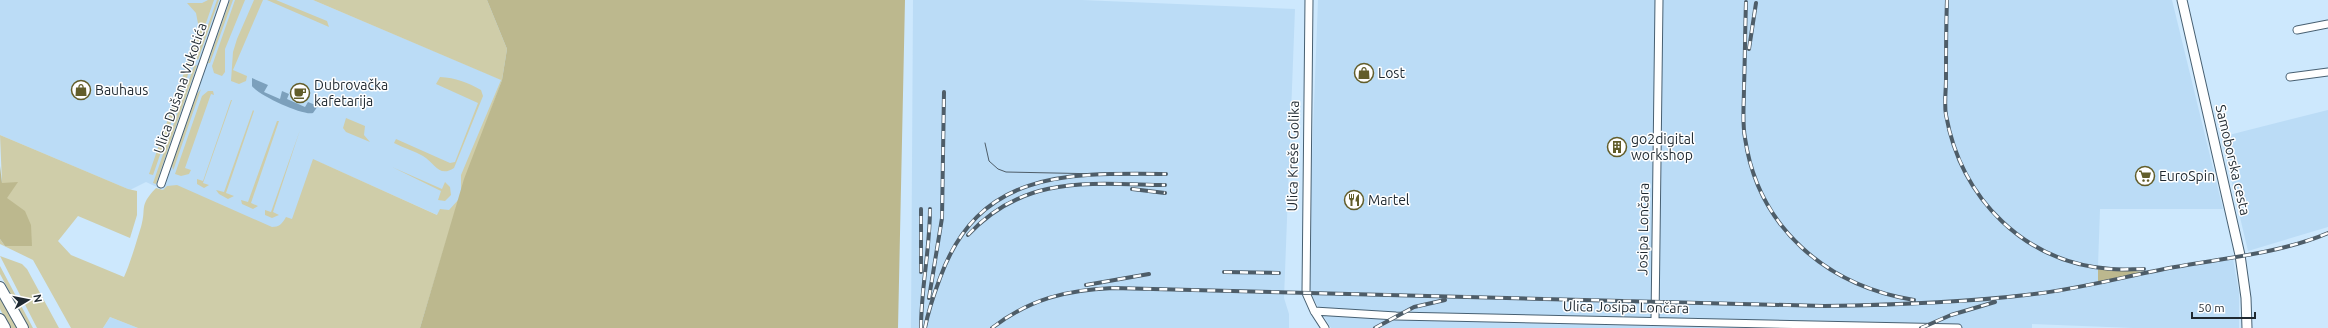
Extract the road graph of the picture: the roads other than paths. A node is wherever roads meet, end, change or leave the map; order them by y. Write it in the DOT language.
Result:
graph roads {
  1 [pos="225,0"];
  2 [pos="1309,0"];
  3 [pos="1659,0"];
  4 [pos="2182,0"];
  5 [pos="2328,24"];
  6 [pos="2297,30"];
  7 [pos="2328,72"];
  8 [pos="2290,77"];
  9 [pos="161,184"];
  10 [pos="0,287"];
  11 [pos="1314,311"];
  12 [pos="0,319"];
  13 [pos="1655,320"];
  14 [pos="5,328"];
  15 [pos="23,328"];
  16 [pos="1325,328"];
  17 [pos="1958,328"];
  18 [pos="2248,328"];
  1 -- 9 [label="street, Ulica Dušana Vukotića"];
  2 -- 11 [label="street, Ulica Kreše Golika"];
  3 -- 13 [label="street, Josipa Lončara"];
  4 -- 18 [label="street, Samoborska cesta"];
  5 -- 6 [label="street"];
  7 -- 8 [label="street"];
  10 -- 15 [label="main road"];
  11 -- 13 [label="street, Ulica Josipa Lončara"];
  11 -- 16 [label="street"];
  12 -- 14 [label="main road"];
  13 -- 17 [label="street, Ulica Josipa Lončara"];
}
